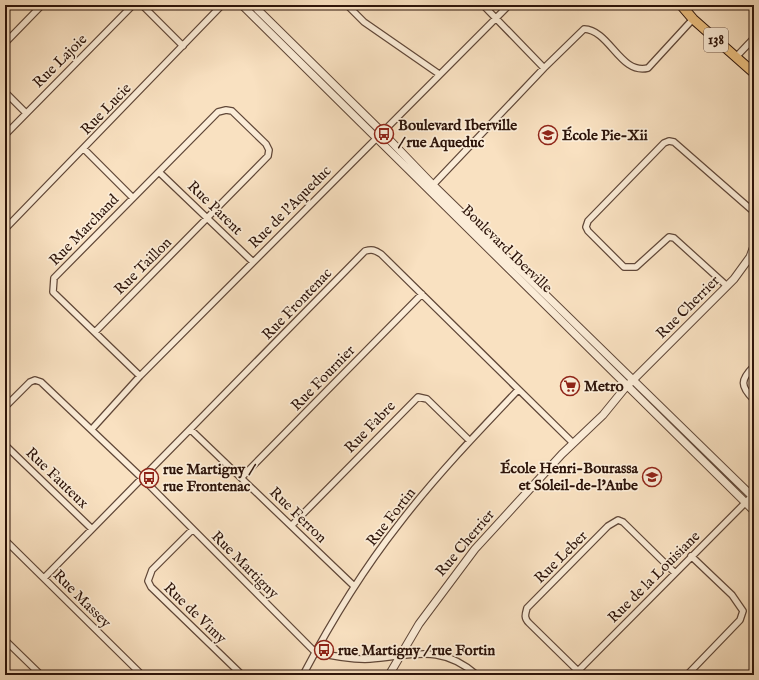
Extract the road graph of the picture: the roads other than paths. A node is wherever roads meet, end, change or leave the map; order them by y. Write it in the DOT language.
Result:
graph roads {
  1 [pos="42,5"];
  2 [pos="133,5"];
  3 [pos="142,5"];
  4 [pos="222,5"];
  5 [pos="242,5"];
  6 [pos="253,5"];
  7 [pos="347,5"];
  8 [pos="483,5"];
  9 [pos="509,5"];
  10 [pos="681,5"];
  11 [pos="496,18"];
  12 [pos="693,19"];
  13 [pos="754,38"];
  14 [pos="5,43"];
  15 [pos="183,46"];
  16 [pos="736,57"];
  17 [pos="544,68"];
  18 [pos="754,72"];
  19 [pos="439,74"];
  20 [pos="5,92"];
  21 [pos="26,113"];
  22 [pos="382,132"];
  23 [pos="5,135"];
  24 [pos="376,138"];
  25 [pos="84,149"];
  26 [pos="159,172"];
  27 [pos="431,187"];
  28 [pos="132,197"];
  29 [pos="754,212"];
  30 [pos="208,218"];
  31 [pos="5,229"];
  32 [pos="754,246"];
  33 [pos="253,262"];
  34 [pos="727,286"];
  35 [pos="422,294"];
  36 [pos="96,332"];
  37 [pos="754,366"];
  38 [pos="140,376"];
  39 [pos="631,384"];
  40 [pos="518,390"];
  41 [pos="754,400"];
  42 [pos="5,407"];
  43 [pos="92,429"];
  44 [pos="191,430"];
  45 [pos="470,441"];
  46 [pos="574,443"];
  47 [pos="5,445"];
  48 [pos="241,478"];
  49 [pos="143,479"];
  50 [pos="753,497"];
  51 [pos="745,502"];
  52 [pos="754,511"];
  53 [pos="292,525"];
  54 [pos="92,529"];
  55 [pos="192,530"];
  56 [pos="5,540"];
  57 [pos="691,556"];
  58 [pos="675,573"];
  59 [pos="44,578"];
  60 [pos="354,586"];
  61 [pos="5,640"];
  62 [pos="315,652"];
  63 [pos="400,655"];
  64 [pos="576,673"];
  65 [pos="473,674"];
  66 [pos="41,675"];
  67 [pos="142,675"];
  68 [pos="242,675"];
  69 [pos="304,675"];
  70 [pos="389,675"];
  71 [pos="687,675"];
  1 -- 14 [label="street"];
  2 -- 21 [label="street, Rue Lajoie"];
  3 -- 15 [label="street"];
  4 -- 15 [label="street, Rue Lucie"];
  5 -- 24 [label="street, Boulevard Iberville"];
  6 -- 22 [label="street, Boulevard Iberville"];
  7 -- 19 [label="street"];
  8 -- 11 [label="street"];
  9 -- 11 [label="street, Rue de l'Aqueduc"];
  10 -- 12 [label="main road, 138"];
  11 -- 17 [label="street"];
  11 -- 19 [label="street, Rue de l'Aqueduc"];
  12 -- 16 [label="main road, 138"];
  12 -- 17 [label="street"];
  13 -- 16 [label="street"];
  15 -- 25 [label="street, Rue Lucie"];
  16 -- 18 [label="main road, 138"];
  17 -- 27 [label="street"];
  19 -- 22 [label="street, Rue de l'Aqueduc"];
  20 -- 21 [label="street"];
  21 -- 23 [label="street, Rue Lajoie"];
  22 -- 24 [label="street, Rue de l'Aqueduc"];
  22 -- 27 [label="street, Boulevard Iberville"];
  24 -- 27 [label="street, Boulevard Iberville"];
  24 -- 33 [label="street, Rue de l'Aqueduc"];
  25 -- 28 [label="street"];
  25 -- 31 [label="street, Rue Lucie"];
  26 -- 28 [label="street, Rue Marchand"];
  26 -- 30 [label="street, Rue Parent"];
  26 -- 30 [label="street, Rue Marchand"];
  27 -- 39 [label="street, Boulevard Iberville"];
  28 -- 36 [label="street, Rue Marchand"];
  29 -- 34 [label="street"];
  30 -- 33 [label="street, Rue Parent"];
  30 -- 36 [label="street, Rue Taillon"];
  32 -- 34 [label="street, Rue Cherrier"];
  33 -- 38 [label="street, Rue de l'Aqueduc"];
  34 -- 39 [label="street, Rue Cherrier"];
  35 -- 40 [label="street, Rue Frontenac"];
  35 -- 44 [label="street, Rue Frontenac"];
  35 -- 48 [label="street, Rue Fournier"];
  36 -- 38 [label="street, Rue Marchand"];
  37 -- 41 [label="street"];
  38 -- 43 [label="street, Rue de l'Aqueduc"];
  39 -- 46 [label="street, Rue Cherrier"];
  39 -- 50 [label="street, Boulevard Iberville"];
  39 -- 51 [label="street, Boulevard Iberville"];
  40 -- 45 [label="street, Rue Fortin"];
  40 -- 46 [label="street, Rue Frontenac"];
  42 -- 43 [label="street, Rue Martigny"];
  43 -- 49 [label="street, Rue Martigny"];
  44 -- 48 [label="street, Rue Ferron"];
  44 -- 49 [label="street, Rue Frontenac"];
  45 -- 53 [label="street, Rue Fabre"];
  45 -- 60 [label="street, Rue Fortin"];
  46 -- 63 [label="street, Rue Cherrier"];
  47 -- 54 [label="street, Rue Fauteux"];
  48 -- 53 [label="street, Rue Ferron"];
  49 -- 54 [label="street, Rue Frontenac"];
  49 -- 55 [label="street, Rue Martigny"];
  50 -- 51 [label="street, Rue de la Louisiane"];
  51 -- 52 [label="street, Boulevard Iberville"];
  51 -- 57 [label="street, Rue de la Louisiane"];
  53 -- 60 [label="street, Rue Ferron"];
  54 -- 59 [label="street, Rue Frontenac"];
  55 -- 62 [label="street, Rue Martigny"];
  55 -- 68 [label="street, Rue de Vimy"];
  56 -- 59 [label="street, Rue Massey"];
  57 -- 58 [label="street, Rue de la Louisiane"];
  57 -- 71 [label="street"];
  58 -- 64 [label="street, Rue de la Louisiane"];
  58 -- 64 [label="street, Rue Leber"];
  59 -- 67 [label="street, Rue Massey"];
  60 -- 62 [label="street, Rue Fortin"];
  61 -- 66 [label="street"];
  62 -- 63 [label="street"];
  62 -- 69 [label="street, Rue Fortin"];
  63 -- 65 [label="street"];
  63 -- 70 [label="street, Rue Cherrier"];
}
